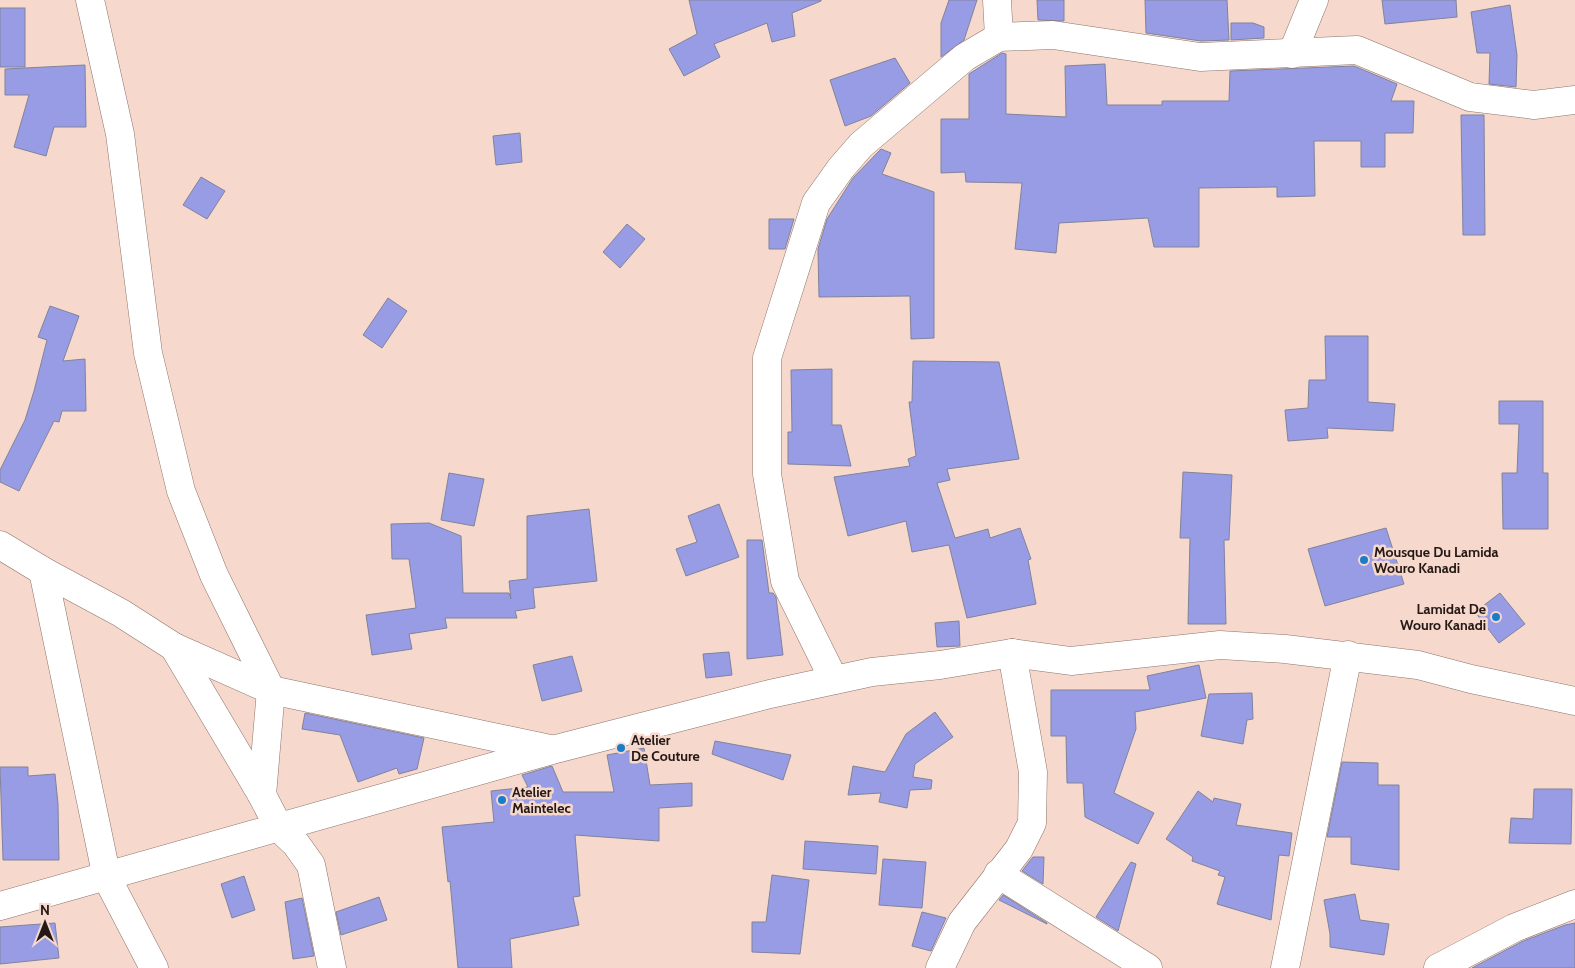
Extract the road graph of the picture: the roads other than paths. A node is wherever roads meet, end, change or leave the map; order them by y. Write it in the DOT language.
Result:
graph roads {
  1 [pos="90,0"];
  2 [pos="997,0"];
  3 [pos="1314,0"];
  4 [pos="999,37"];
  5 [pos="1292,54"];
  6 [pos="1575,100"];
  7 [pos="0,545"];
  8 [pos="43,571"];
  9 [pos="174,647"];
  10 [pos="1012,653"];
  11 [pos="1348,655"];
  12 [pos="834,680"];
  13 [pos="271,690"];
  14 [pos="1575,701"];
  15 [pos="552,750"];
  16 [pos="262,795"];
  17 [pos="279,828"];
  18 [pos="998,874"];
  19 [pos="106,878"];
  20 [pos="1575,904"];
  21 [pos="0,906"];
  22 [pos="154,968"];
  23 [pos="332,968"];
  24 [pos="940,968"];
  25 [pos="1148,968"];
  26 [pos="1285,968"];
  27 [pos="1438,968"];
  1 -- 13 [label="street"];
  2 -- 4 [label="street"];
  3 -- 5 [label="street"];
  4 -- 5 [label="street"];
  4 -- 12 [label="street"];
  5 -- 6 [label="street"];
  7 -- 8 [label="street"];
  8 -- 9 [label="street"];
  8 -- 19 [label="street"];
  9 -- 13 [label="street"];
  9 -- 16 [label="street"];
  10 -- 11 [label="street"];
  10 -- 12 [label="street"];
  10 -- 18 [label="street"];
  11 -- 14 [label="street"];
  11 -- 26 [label="street"];
  12 -- 15 [label="street"];
  13 -- 15 [label="street"];
  13 -- 16 [label="street"];
  15 -- 17 [label="street"];
  16 -- 17 [label="street"];
  17 -- 19 [label="street"];
  17 -- 23 [label="street"];
  18 -- 24 [label="street"];
  18 -- 25 [label="street"];
  19 -- 21 [label="street"];
  19 -- 22 [label="street"];
  20 -- 27 [label="street"];
}
